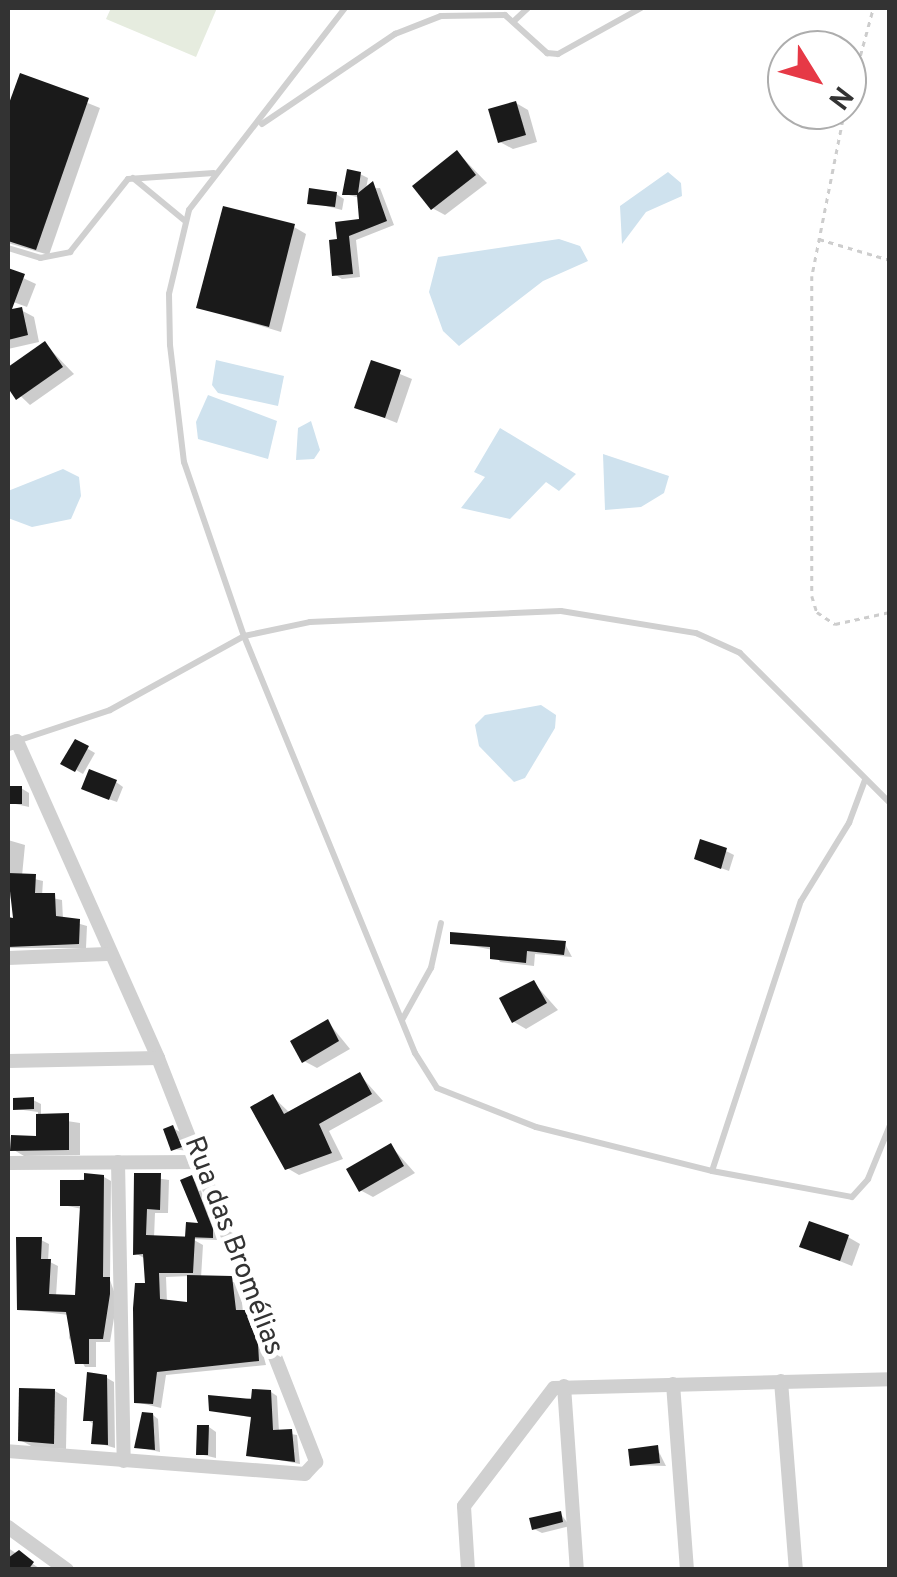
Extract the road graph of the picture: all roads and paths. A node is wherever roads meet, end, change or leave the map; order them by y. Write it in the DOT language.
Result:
graph roads {
  1 [pos="344,8"];
  2 [pos="528,8"];
  3 [pos="641,8"];
  4 [pos="514,22"];
  5 [pos="258,126"];
  6 [pos="841,130"];
  7 [pos="214,173"];
  8 [pos="133,178"];
  9 [pos="184,220"];
  10 [pos="818,239"];
  11 [pos="8,248"];
  12 [pos="890,260"];
  13 [pos="890,612"];
  14 [pos="244,636"];
  15 [pos="12,742"];
  16 [pos="865,780"];
  17 [pos="890,803"];
  18 [pos="441,923"];
  19 [pos="107,954"];
  20 [pos="8,958"];
  21 [pos="402,1021"];
  22 [pos="158,1058"];
  23 [pos="8,1061"];
  24 [pos="890,1125"];
  25 [pos="118,1162"];
  26 [pos="201,1162"];
  27 [pos="8,1163"];
  28 [pos="712,1171"];
  29 [pos="890,1379"];
  30 [pos="780,1382"];
  31 [pos="674,1384"];
  32 [pos="564,1386"];
  33 [pos="8,1450"];
  34 [pos="124,1461"];
  35 [pos="8,1527"];
  36 [pos="48,1564"];
  37 [pos="67,1570"];
  38 [pos="468,1570"];
  39 [pos="577,1570"];
  40 [pos="687,1570"];
  41 [pos="796,1570"];
  1 -- 5 [label="lane"];
  2 -- 4 [label="lane"];
  3 -- 4 [label="lane"];
  4 -- 5 [label="lane"];
  5 -- 7 [label="lane"];
  6 -- 10 [label="path"];
  7 -- 8 [label="lane"];
  7 -- 9 [label="lane"];
  8 -- 9 [label="lane"];
  8 -- 11 [label="lane"];
  9 -- 14 [label="lane"];
  10 -- 12 [label="path"];
  10 -- 13 [label="path"];
  14 -- 15 [label="lane"];
  14 -- 16 [label="lane"];
  14 -- 21 [label="lane"];
  15 -- 19 [label="street, Rua das Bromélias"];
  16 -- 17 [label="lane"];
  16 -- 28 [label="lane"];
  18 -- 21 [label="lane"];
  19 -- 20 [label="street"];
  19 -- 22 [label="street, Rua das Bromélias"];
  21 -- 28 [label="lane"];
  22 -- 23 [label="street"];
  22 -- 26 [label="street, Rua das Bromélias"];
  24 -- 28 [label="lane"];
  25 -- 26 [label="street"];
  25 -- 27 [label="street"];
  25 -- 34 [label="street"];
  26 -- 34 [label="street, Rua das Bromélias"];
  29 -- 30 [label="street"];
  30 -- 31 [label="street"];
  30 -- 41 [label="street"];
  31 -- 32 [label="street"];
  31 -- 40 [label="street"];
  32 -- 38 [label="street"];
  32 -- 39 [label="street"];
  33 -- 34 [label="street, Rua das Bromélias"];
  35 -- 36 [label="street"];
  36 -- 37 [label="street"];
}
